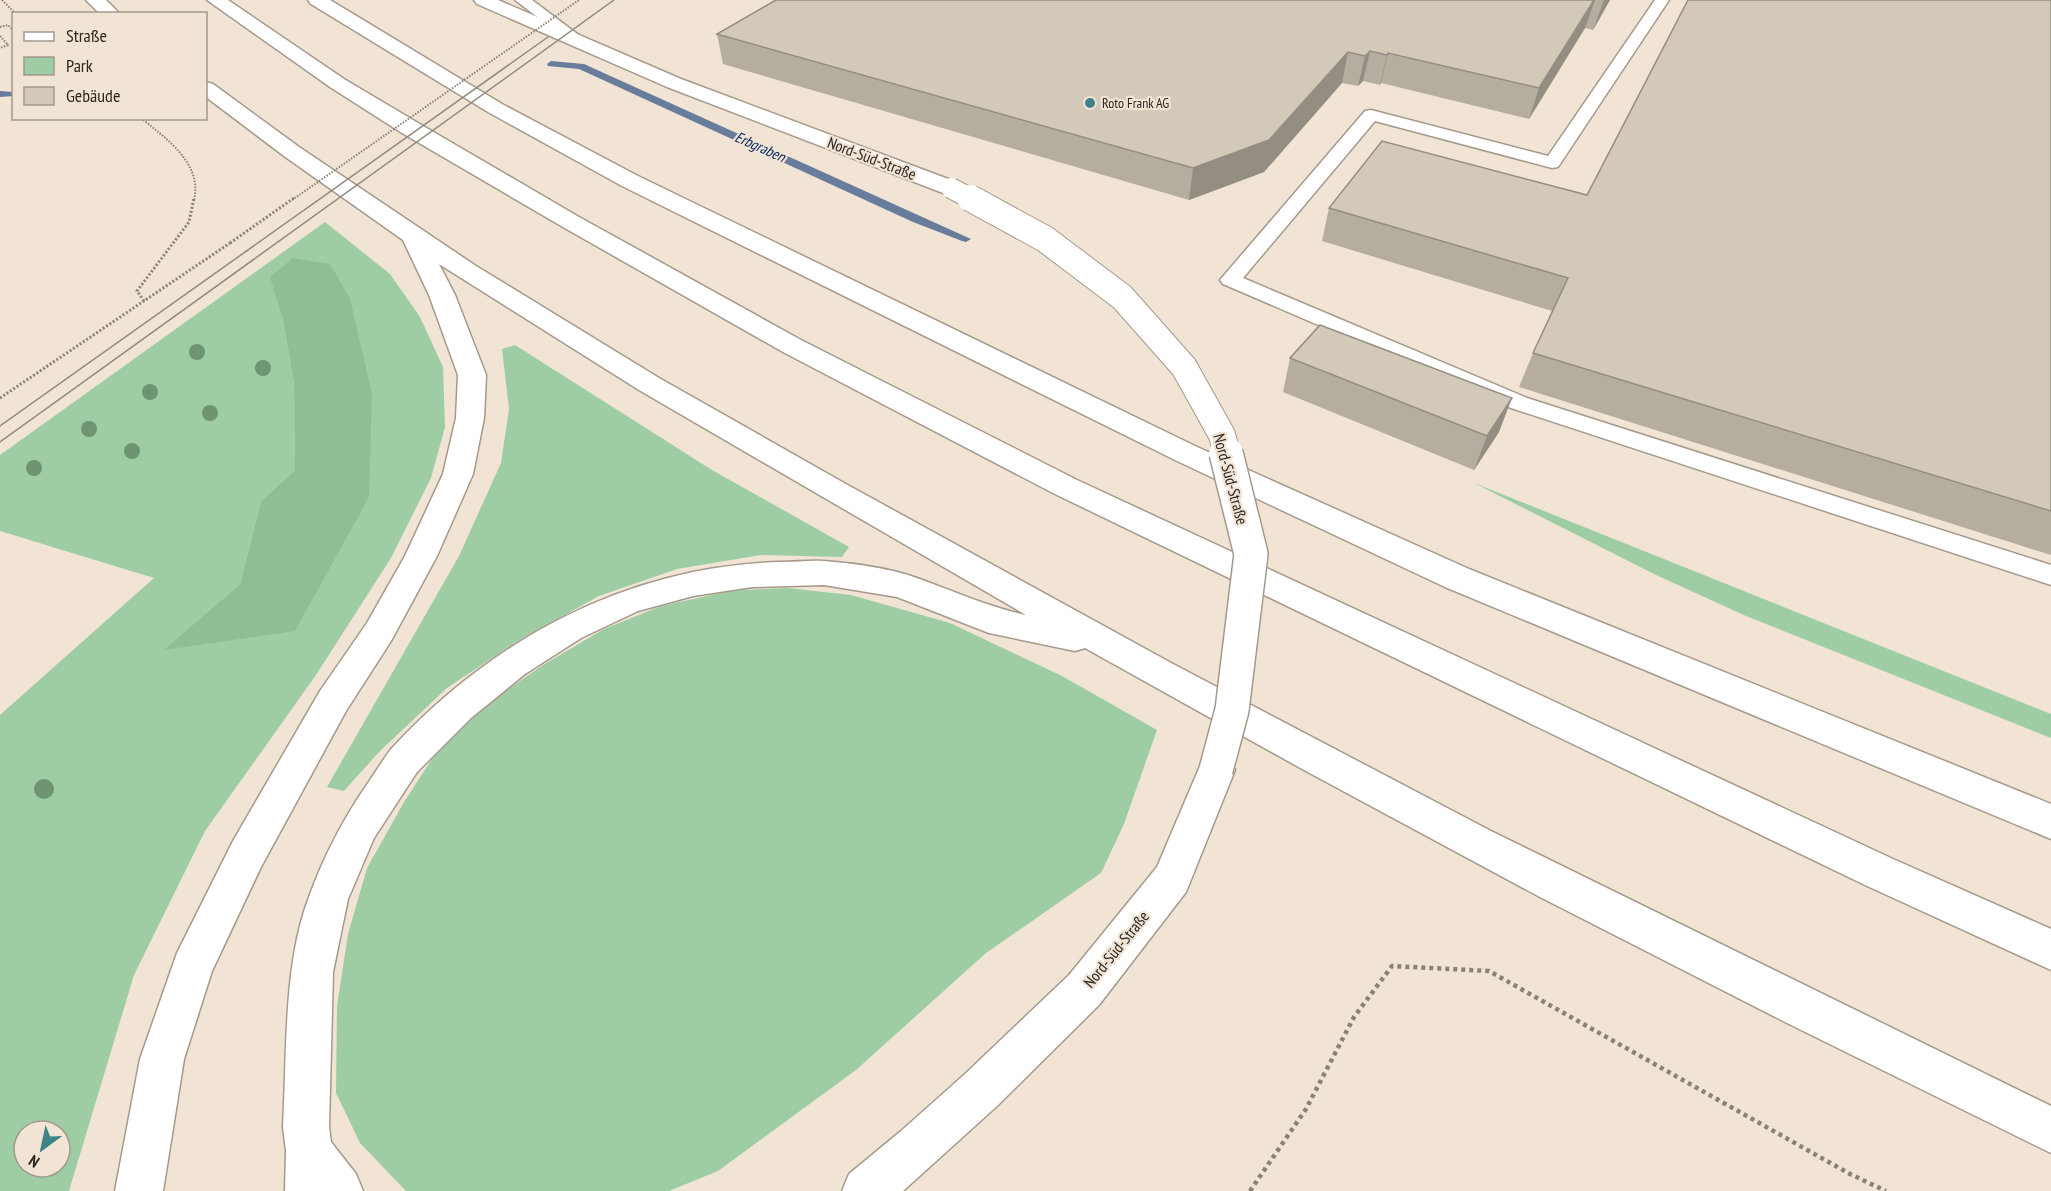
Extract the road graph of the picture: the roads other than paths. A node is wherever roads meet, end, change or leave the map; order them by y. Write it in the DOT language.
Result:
graph roads {
  1 [pos="95,0"];
  2 [pos="216,0"];
  3 [pos="317,0"];
  4 [pos="483,0"];
  5 [pos="522,0"];
  6 [pos="1662,0"];
  7 [pos="109,12"];
  8 [pos="584,45"];
  9 [pos="207,89"];
  10 [pos="414,237"];
  11 [pos="2051,575"];
  12 [pos="1105,644"];
  13 [pos="2051,822"];
  14 [pos="2051,950"];
  15 [pos="2051,1130"];
  16 [pos="309,1171"];
  17 [pos="139,1191"];
  18 [pos="339,1191"];
  19 [pos="866,1191"];
  1 -- 7 [label="main road"];
  2 -- 14 [label="main road"];
  3 -- 13 [label="main road"];
  4 -- 8 [label="main road, Nord-Süd-Straße"];
  5 -- 8 [label="lane"];
  6 -- 11 [label="lane"];
  8 -- 19 [label="main road, Nord-Süd-Straße, bridge"];
  9 -- 10 [label="main road"];
  10 -- 12 [label="main road"];
  10 -- 17 [label="main road"];
  12 -- 15 [label="main road"];
  12 -- 16 [label="main road"];
  16 -- 18 [label="main road"];
}
